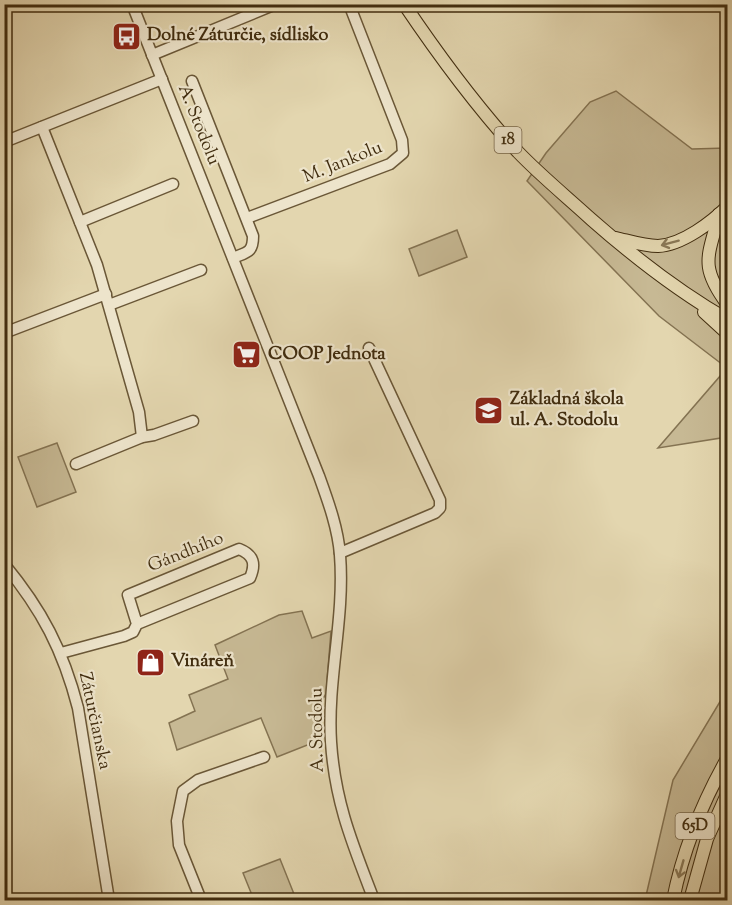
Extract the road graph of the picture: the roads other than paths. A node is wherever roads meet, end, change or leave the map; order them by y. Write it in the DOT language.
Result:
graph roads {
  1 [pos="132,4"];
  2 [pos="276,4"];
  3 [pos="348,4"];
  4 [pos="404,4"];
  5 [pos="152,55"];
  6 [pos="162,79"];
  7 [pos="192,81"];
  8 [pos="42,127"];
  9 [pos="4,142"];
  10 [pos="172,184"];
  11 [pos="723,210"];
  12 [pos="247,218"];
  13 [pos="80,222"];
  14 [pos="612,237"];
  15 [pos="233,258"];
  16 [pos="201,270"];
  17 [pos="684,292"];
  18 [pos="106,294"];
  19 [pos="728,305"];
  20 [pos="110,306"];
  21 [pos="728,320"];
  22 [pos="4,333"];
  23 [pos="728,333"];
  24 [pos="369,348"];
  25 [pos="193,421"];
  26 [pos="142,437"];
  27 [pos="76,464"];
  28 [pos="340,553"];
  29 [pos="4,564"];
  30 [pos="137,624"];
  31 [pos="62,653"];
  32 [pos="264,757"];
  33 [pos="728,757"];
  34 [pos="728,792"];
  35 [pos="109,900"];
  36 [pos="201,900"];
  37 [pos="374,900"];
  38 [pos="673,900"];
  39 [pos="690,900"];
  1 -- 5 [label="street, A. Stodolu"];
  2 -- 5 [label="street"];
  3 -- 12 [label="street, M. Jankolu"];
  4 -- 14 [label="main road, 18"];
  5 -- 6 [label="street, A. Stodolu"];
  6 -- 8 [label="street"];
  6 -- 15 [label="street, A. Stodolu"];
  7 -- 12 [label="street, A. Stodolu"];
  8 -- 9 [label="street"];
  8 -- 13 [label="street"];
  10 -- 13 [label="street"];
  11 -- 14 [label="main road, one-way"];
  11 -- 19 [label="main road"];
  12 -- 15 [label="street, A. Stodolu"];
  13 -- 18 [label="street"];
  14 -- 17 [label="main road, 18"];
  15 -- 28 [label="street, A. Stodolu"];
  16 -- 20 [label="street"];
  17 -- 21 [label="main road, 18"];
  17 -- 23 [label="main road"];
  18 -- 20 [label="street"];
  18 -- 22 [label="street"];
  20 -- 26 [label="street"];
  24 -- 28 [label="street"];
  25 -- 26 [label="street"];
  26 -- 27 [label="street"];
  28 -- 37 [label="street, A. Stodolu"];
  29 -- 31 [label="street, Záturčianska"];
  30 -- 30 [label="street, Gándhího"];
  30 -- 31 [label="street, Gándhího"];
  31 -- 35 [label="street, Záturčianska"];
  32 -- 36 [label="street"];
  33 -- 38 [label="main road, 65D, one-way"];
  34 -- 39 [label="main road, 65D"];
}
